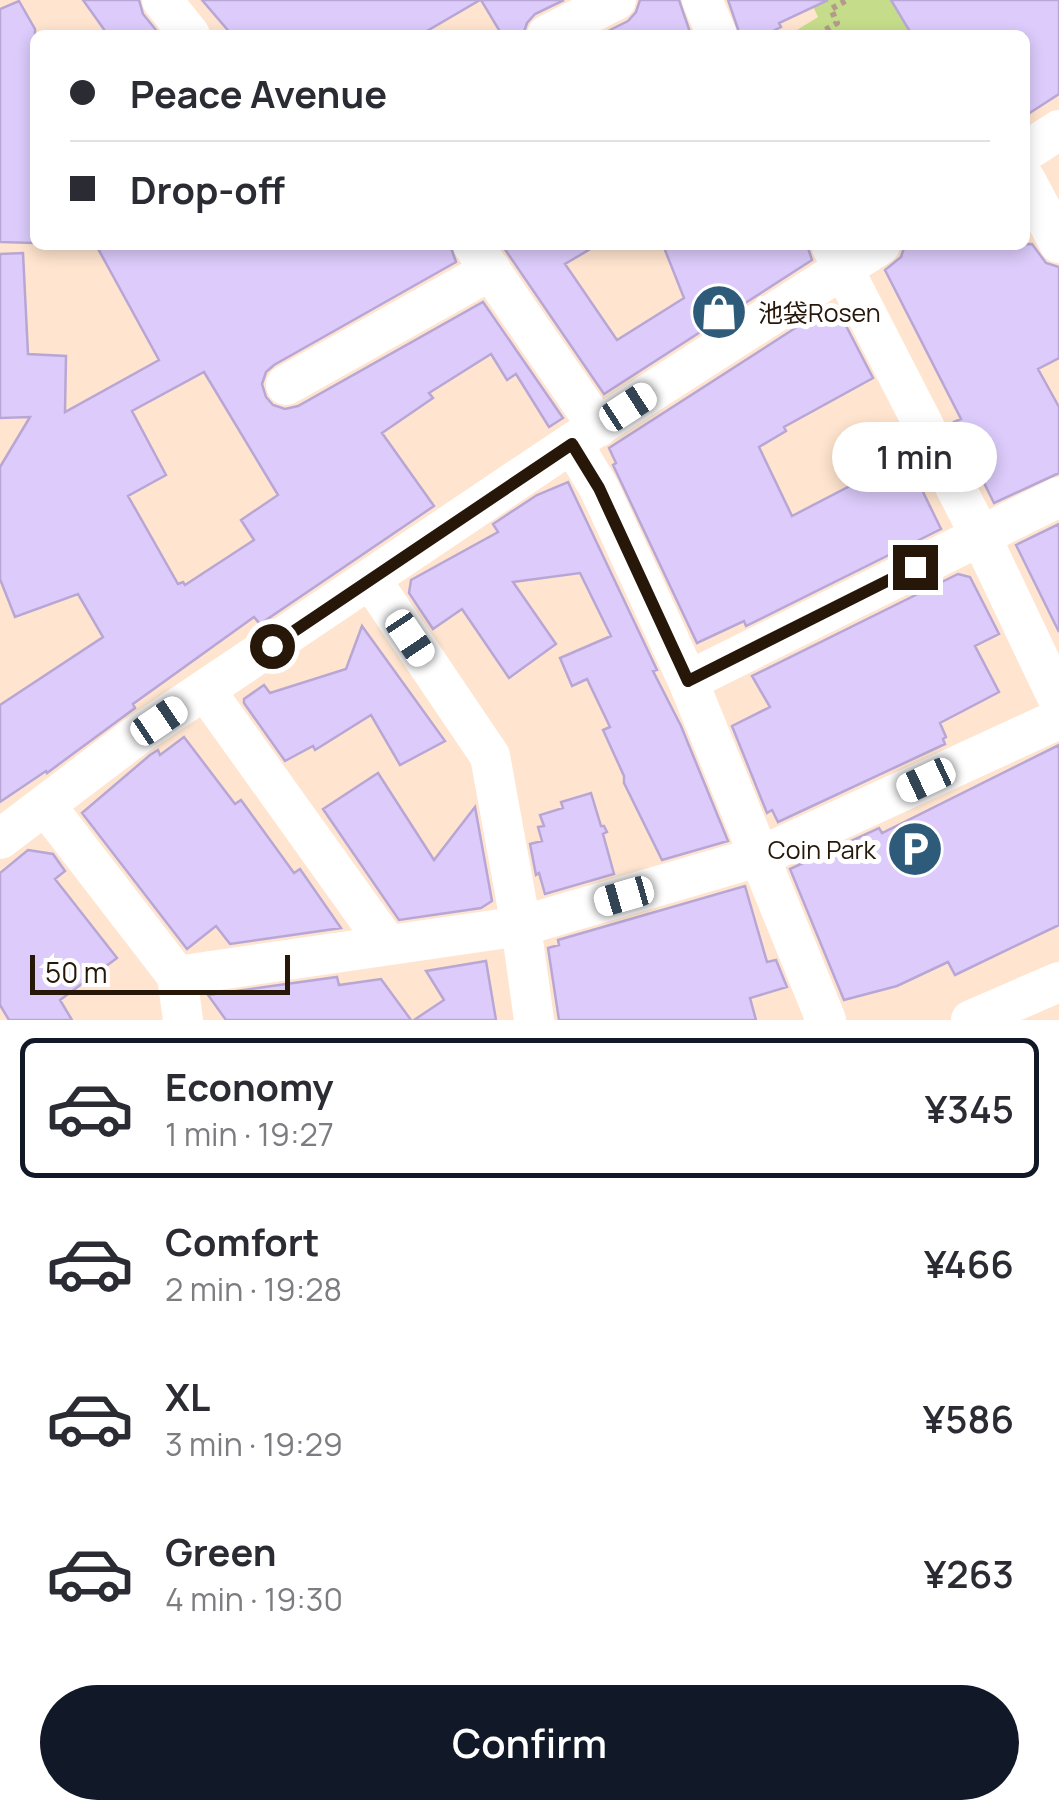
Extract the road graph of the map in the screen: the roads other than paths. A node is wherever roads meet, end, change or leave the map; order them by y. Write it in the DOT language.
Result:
graph roads {
  1 [pos="162,0"];
  2 [pos="616,0"];
  3 [pos="702,0"];
  4 [pos="186,30"];
  5 [pos="558,30"];
  6 [pos="715,30"];
  7 [pos="1059,130"];
  8 [pos="1030,149"];
  9 [pos="1030,189"];
  10 [pos="1059,244"];
  11 [pos="838,256"];
  12 [pos="482,257"];
  13 [pos="286,385"];
  14 [pos="585,435"];
  15 [pos="1059,497"];
  16 [pos="980,535"];
  17 [pos="371,580"];
  18 [pos="688,681"];
  19 [pos="205,690"];
  20 [pos="1059,701"];
  21 [pos="1059,719"];
  22 [pos="46,806"];
  23 [pos="0,839"];
  24 [pos="761,856"];
  25 [pos="521,926"];
  26 [pos="386,943"];
  27 [pos="177,976"];
  28 [pos="1059,982"];
  29 [pos="183,1020"];
  30 [pos="534,1020"];
  31 [pos="826,1020"];
  32 [pos="971,1020"];
  1 -- 4 [label="street"];
  2 -- 5 [label="street"];
  3 -- 6 [label="street"];
  7 -- 8 [label="street"];
  9 -- 10 [label="street"];
  11 -- 14 [label="street"];
  11 -- 16 [label="street"];
  12 -- 13 [label="street"];
  12 -- 14 [label="street"];
  14 -- 17 [label="street"];
  14 -- 18 [label="street"];
  15 -- 16 [label="street"];
  16 -- 18 [label="street"];
  16 -- 20 [label="street"];
  17 -- 19 [label="street"];
  17 -- 25 [label="street"];
  18 -- 24 [label="street"];
  19 -- 22 [label="street"];
  19 -- 26 [label="street"];
  21 -- 24 [label="street"];
  22 -- 23 [label="street"];
  22 -- 27 [label="street"];
  24 -- 25 [label="street"];
  24 -- 31 [label="street"];
  25 -- 26 [label="street"];
  25 -- 30 [label="street"];
  26 -- 27 [label="street"];
  27 -- 29 [label="street"];
  28 -- 32 [label="street"];
}
